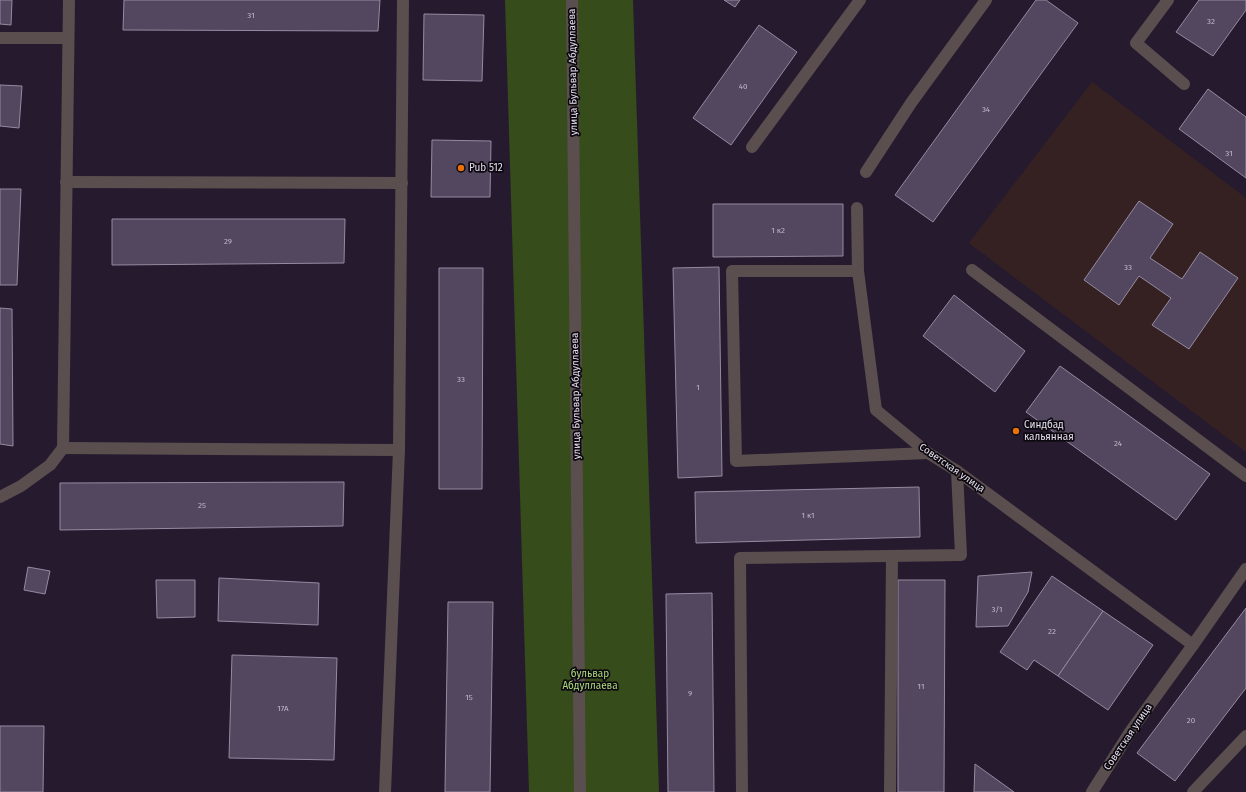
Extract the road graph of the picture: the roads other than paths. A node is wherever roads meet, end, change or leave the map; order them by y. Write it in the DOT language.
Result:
graph roads {
  1 [pos="69,0"];
  2 [pos="403,0"];
  3 [pos="572,0"];
  4 [pos="860,0"];
  5 [pos="986,0"];
  6 [pos="1168,0"];
  7 [pos="0,38"];
  8 [pos="68,38"];
  9 [pos="1184,84"];
  10 [pos="752,147"];
  11 [pos="866,172"];
  12 [pos="66,182"];
  13 [pos="402,183"];
  14 [pos="857,208"];
  15 [pos="972,270"];
  16 [pos="858,271"];
  17 [pos="63,448"];
  18 [pos="399,450"];
  19 [pos="928,453"];
  20 [pos="957,471"];
  21 [pos="1246,476"];
  22 [pos="0,497"];
  23 [pos="892,556"];
  24 [pos="1246,569"];
  25 [pos="1193,645"];
  26 [pos="1246,736"];
  27 [pos="385,792"];
  28 [pos="580,792"];
  29 [pos="742,792"];
  30 [pos="890,792"];
  31 [pos="1092,792"];
  32 [pos="1193,792"];
  1 -- 8 [label="street"];
  2 -- 13 [label="street"];
  3 -- 28 [label="street, улица Бульвар Абдуллаева"];
  4 -- 10 [label="street"];
  5 -- 11 [label="street"];
  6 -- 9 [label="street"];
  7 -- 8 [label="street"];
  8 -- 12 [label="street"];
  12 -- 13 [label="street"];
  12 -- 17 [label="street"];
  13 -- 18 [label="street"];
  14 -- 16 [label="street, Советская улица"];
  15 -- 21 [label="street"];
  16 -- 19 [label="street, Советская улица"];
  16 -- 19 [label="street"];
  17 -- 18 [label="street"];
  17 -- 22 [label="street"];
  18 -- 27 [label="street"];
  19 -- 20 [label="street, Советская улица"];
  20 -- 23 [label="street"];
  20 -- 25 [label="street, Советская улица"];
  23 -- 29 [label="street"];
  23 -- 30 [label="street"];
  24 -- 25 [label="street, Советская улица"];
  25 -- 31 [label="street, Советская улица"];
  26 -- 32 [label="street"];
}
